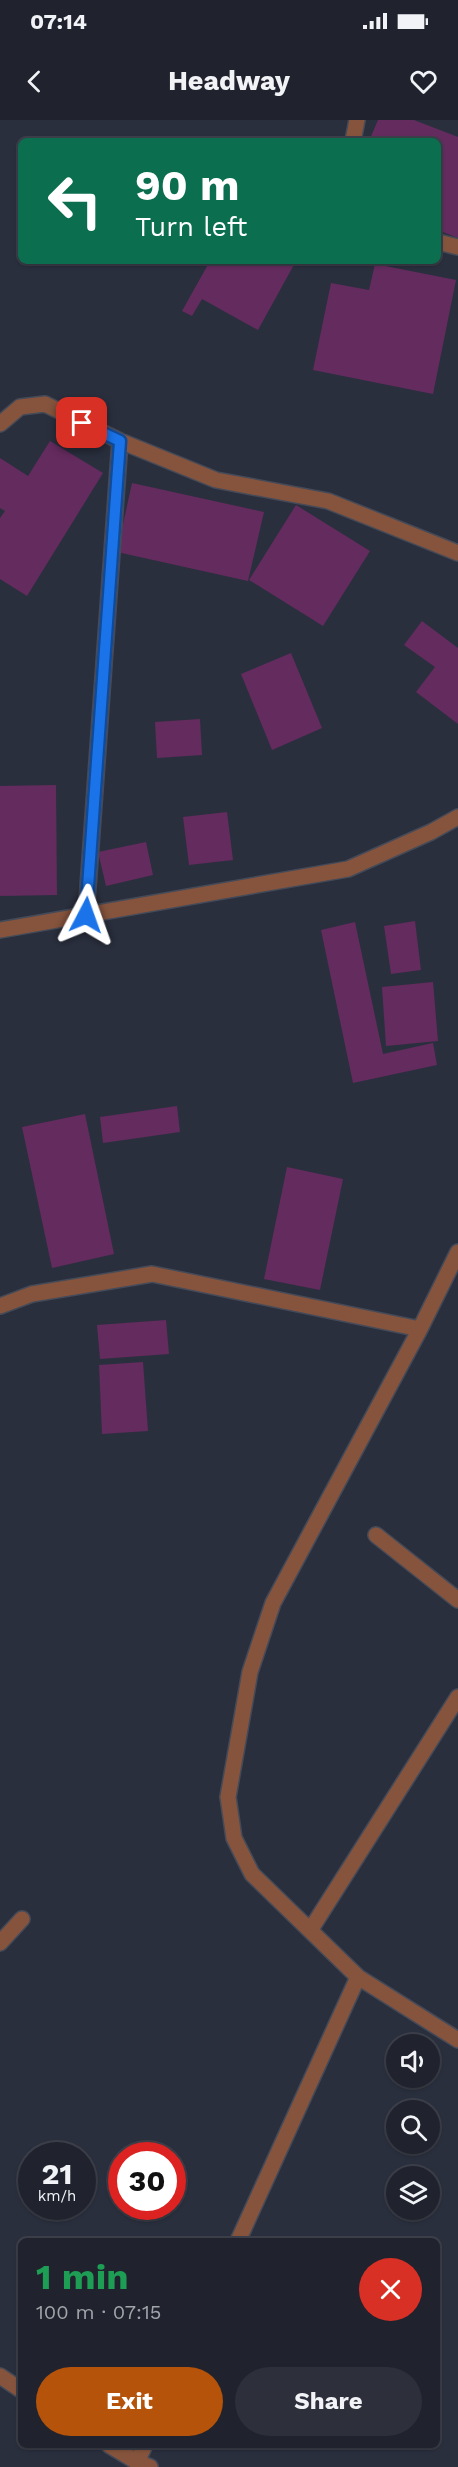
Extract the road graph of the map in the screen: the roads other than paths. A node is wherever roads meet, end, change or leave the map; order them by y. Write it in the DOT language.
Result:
graph roads {
  1 [pos="357,120"];
  2 [pos="354,138"];
  3 [pos="441,243"];
  4 [pos="458,247"];
  5 [pos="0,424"];
  6 [pos="120,441"];
  7 [pos="458,553"];
  8 [pos="458,817"];
  9 [pos="86,915"];
  10 [pos="0,930"];
  11 [pos="458,1252"];
  12 [pos="0,1306"];
  13 [pos="420,1329"];
  14 [pos="376,1535"];
  15 [pos="458,1600"];
  16 [pos="458,1697"];
  17 [pos="22,1919"];
  18 [pos="310,1929"];
  19 [pos="0,1943"];
  20 [pos="358,1977"];
  21 [pos="458,2040"];
  22 [pos="239,2238"];
  23 [pos="0,2378"];
  24 [pos="18,2388"];
  25 [pos="114,2448"];
  26 [pos="145,2448"];
  27 [pos="144,2465"];
  1 -- 2 [label="street"];
  3 -- 4 [label="street"];
  5 -- 6 [label="street"];
  6 -- 7 [label="street"];
  6 -- 9 [label="street"];
  8 -- 9 [label="street"];
  9 -- 10 [label="street"];
  11 -- 13 [label="street"];
  12 -- 13 [label="street"];
  13 -- 18 [label="street"];
  14 -- 15 [label="street"];
  16 -- 18 [label="street"];
  17 -- 19 [label="street"];
  18 -- 20 [label="street"];
  20 -- 21 [label="street"];
  20 -- 22 [label="street"];
  23 -- 24 [label="street"];
  25 -- 27 [label="street"];
  26 -- 27 [label="street"];
}
